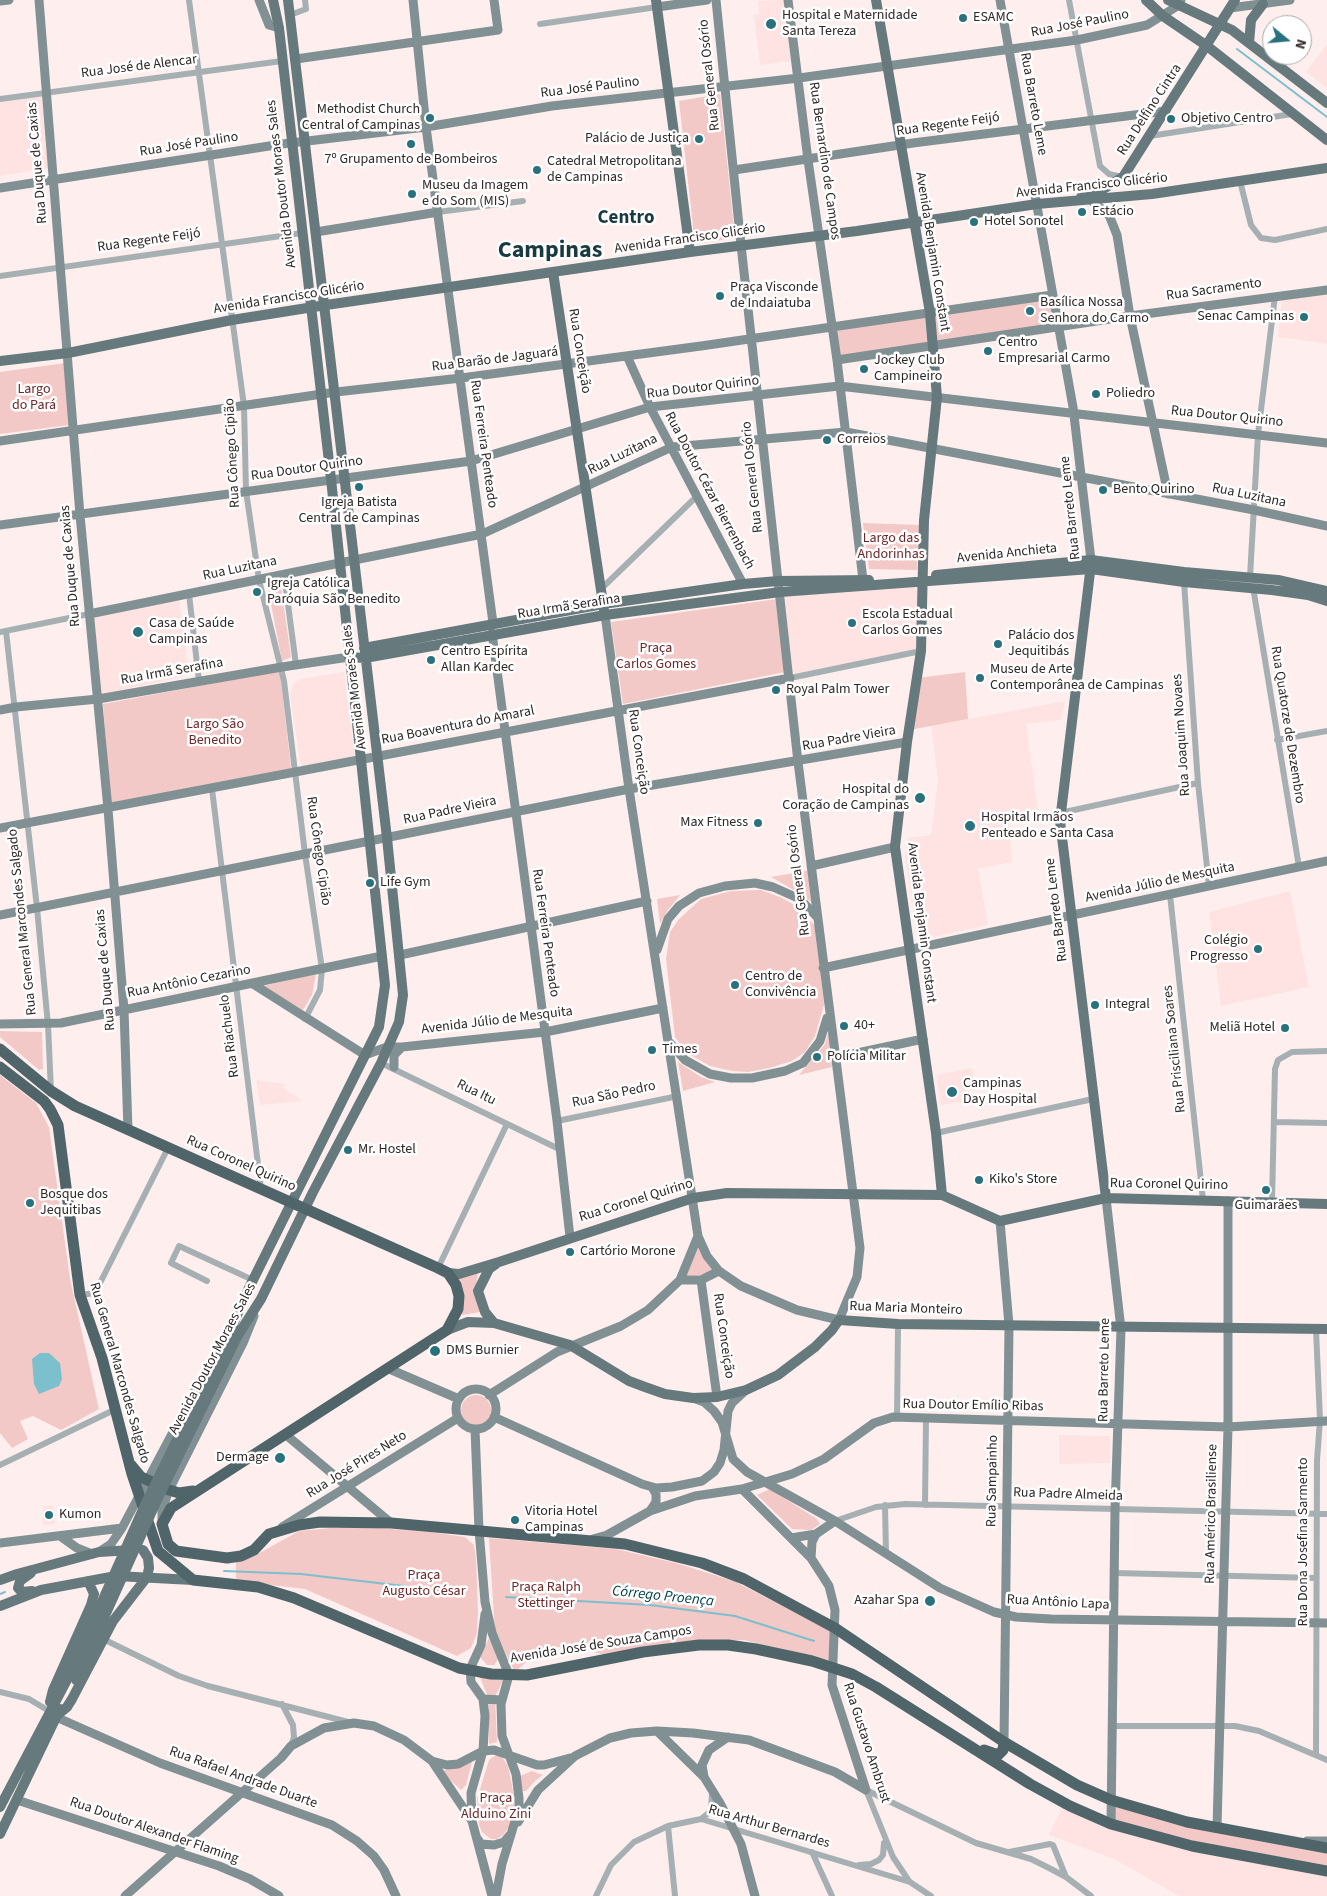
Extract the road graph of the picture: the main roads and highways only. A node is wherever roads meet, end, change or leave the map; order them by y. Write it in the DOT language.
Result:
graph roads {
  1 [pos="9,0"];
  2 [pos="39,0"];
  3 [pos="258,0"];
  4 [pos="273,0"];
  5 [pos="287,0"];
  6 [pos="412,0"];
  7 [pos="494,0"];
  8 [pos="707,0"];
  9 [pos="716,0"];
  10 [pos="788,0"];
  11 [pos="876,0"];
  12 [pos="1000,0"];
  13 [pos="1146,0"];
  14 [pos="1290,0"];
  15 [pos="0,2"];
  16 [pos="1176,2"];
  17 [pos="656,4"];
  18 [pos="1232,4"];
  19 [pos="1263,4"];
  20 [pos="1163,16"];
  21 [pos="1221,23"];
  22 [pos="279,28"];
  23 [pos="417,42"];
  24 [pos="1249,43"];
  25 [pos="1207,46"];
  26 [pos="1010,50"];
  27 [pos="296,59"];
  28 [pos="887,65"];
  29 [pos="799,78"];
  30 [pos="725,87"];
  31 [pos="669,93"];
  32 [pos="1327,103"];
  33 [pos="1166,111"];
  34 [pos="426,127"];
  35 [pos="1024,129"];
  36 [pos="1327,140"];
  37 [pos="306,141"];
  38 [pos="292,143"];
  39 [pos="901,145"];
  40 [pos="808,160"];
  41 [pos="1327,168"];
  42 [pos="734,170"];
  43 [pos="53,181"];
  44 [pos="0,188"];
  45 [pos="1062,201"];
  46 [pos="1092,201"];
  47 [pos="1037,204"];
  48 [pos="438,212"];
  49 [pos="915,223"];
  50 [pos="316,232"];
  51 [pos="820,236"];
  52 [pos="740,245"];
  53 [pos="690,252"];
  54 [pos="553,272"];
  55 [pos="447,288"];
  56 [pos="1327,290"];
  57 [pos="1052,295"];
  58 [pos="326,305"];
  59 [pos="310,307"];
  60 [pos="930,312"];
  61 [pos="1130,316"];
  62 [pos="832,326"];
  63 [pos="1059,327"];
  64 [pos="751,338"];
  65 [pos="933,345"];
  66 [pos="68,353"];
  67 [pos="627,356"];
  68 [pos="837,360"];
  69 [pos="0,361"];
  70 [pos="568,364"];
  71 [pos="460,378"];
  72 [pos="840,386"];
  73 [pos="336,392"];
  74 [pos="320,394"];
  75 [pos="758,394"];
  76 [pos="937,396"];
  77 [pos="650,407"];
  78 [pos="1074,413"];
  79 [pos="1152,423"];
  80 [pos="578,429"];
  81 [pos="75,432"];
  82 [pos="846,432"];
  83 [pos="763,440"];
  84 [pos="0,441"];
  85 [pos="1327,443"];
  86 [pos="672,447"];
  87 [pos="933,448"];
  88 [pos="471,461"];
  89 [pos="345,478"];
  90 [pos="1082,478"];
  91 [pos="331,479"];
  92 [pos="587,488"];
  93 [pos="1168,494"];
  94 [pos="80,514"];
  95 [pos="0,524"];
  96 [pos="1327,526"];
  97 [pos="482,534"];
  98 [pos="354,561"];
  99 [pos="339,564"];
  100 [pos="1091,565"];
  101 [pos="864,580"];
  102 [pos="923,580"];
  103 [pos="778,581"];
  104 [pos="1251,582"];
  105 [pos="743,584"];
  106 [pos="1327,591"];
  107 [pos="780,592"];
  108 [pos="1327,601"];
  109 [pos="604,609"];
  110 [pos="88,614"];
  111 [pos="492,628"];
  112 [pos="364,653"];
  113 [pos="349,657"];
  114 [pos="790,678"];
  115 [pos="98,700"];
  116 [pos="0,710"];
  117 [pos="619,710"];
  118 [pos="504,731"];
  119 [pos="907,742"];
  120 [pos="377,756"];
  121 [pos="360,759"];
  122 [pos="798,762"];
  123 [pos="629,789"];
  124 [pos="108,809"];
  125 [pos="514,812"];
  126 [pos="0,828"];
  127 [pos="387,838"];
  128 [pos="370,841"];
  129 [pos="895,848"];
  130 [pos="1327,861"];
  131 [pos="811,866"];
  132 [pos="114,892"];
  133 [pos="647,901"];
  134 [pos="0,915"];
  135 [pos="1072,916"];
  136 [pos="817,917"];
  137 [pos="530,926"];
  138 [pos="911,950"];
  139 [pos="382,956"];
  140 [pos="400,956"];
  141 [pos="655,958"];
  142 [pos="823,968"];
  143 [pos="252,984"];
  144 [pos="663,1008"];
  145 [pos="124,1010"];
  146 [pos="828,1013"];
  147 [pos="0,1024"];
  148 [pos="545,1032"];
  149 [pos="923,1039"];
  150 [pos="670,1043"];
  151 [pos="387,1046"];
  152 [pos="402,1047"];
  153 [pos="0,1049"];
  154 [pos="365,1055"];
  155 [pos="834,1058"];
  156 [pos="381,1063"];
  157 [pos="0,1067"];
  158 [pos="394,1068"];
  159 [pos="128,1130"];
  160 [pos="854,1195"];
  161 [pos="942,1195"];
  162 [pos="693,1198"];
  163 [pos="1106,1198"];
  164 [pos="1228,1201"];
  165 [pos="292,1203"];
  166 [pos="1327,1204"];
  167 [pos="305,1209"];
  168 [pos="1000,1221"];
  169 [pos="698,1236"];
  170 [pos="570,1237"];
  171 [pos="499,1262"];
  172 [pos="443,1271"];
  173 [pos="720,1271"];
  174 [pos="680,1280"];
  175 [pos="701,1280"];
  176 [pos="245,1296"];
  177 [pos="261,1299"];
  178 [pos="839,1320"];
  179 [pos="494,1323"];
  180 [pos="1009,1325"];
  181 [pos="1229,1327"];
  182 [pos="1122,1328"];
  183 [pos="1327,1329"];
  184 [pos="447,1330"];
  185 [pos="234,1335"];
  186 [pos="570,1345"];
  187 [pos="387,1368"];
  188 [pos="746,1390"];
  189 [pos="490,1395"];
  190 [pos="717,1396"];
  191 [pos="693,1398"];
  192 [pos="460,1399"];
  193 [pos="494,1417"];
  194 [pos="458,1418"];
  195 [pos="1007,1420"];
  196 [pos="1324,1420"];
  197 [pos="1119,1424"];
  198 [pos="1228,1427"];
  199 [pos="475,1429"];
  200 [pos="285,1434"];
  201 [pos="725,1439"];
  202 [pos="166,1448"];
  203 [pos="184,1460"];
  204 [pos="130,1463"];
  205 [pos="148,1480"];
  206 [pos="702,1482"];
  207 [pos="766,1482"];
  208 [pos="652,1486"];
  209 [pos="348,1488"];
  210 [pos="742,1489"];
  211 [pos="169,1490"];
  212 [pos="198,1490"];
  213 [pos="712,1493"];
  214 [pos="140,1496"];
  215 [pos="650,1511"];
  216 [pos="835,1521"];
  217 [pos="392,1523"];
  218 [pos="162,1524"];
  219 [pos="122,1528"];
  220 [pos="479,1530"];
  221 [pos="269,1534"];
  222 [pos="816,1534"];
  223 [pos="60,1536"];
  224 [pos="791,1538"];
  225 [pos="585,1542"];
  226 [pos="0,1543"];
  227 [pos="143,1550"];
  228 [pos="158,1551"];
  229 [pos="176,1551"];
  230 [pos="95,1553"];
  231 [pos="811,1558"];
  232 [pos="40,1567"];
  233 [pos="147,1577"];
  234 [pos="0,1580"];
  235 [pos="192,1580"];
  236 [pos="88,1581"];
  237 [pos="41,1590"];
  238 [pos="485,1602"];
  239 [pos="0,1606"];
  240 [pos="1005,1616"];
  241 [pos="1115,1620"];
  242 [pos="1223,1621"];
  243 [pos="1327,1623"];
  244 [pos="835,1628"];
  245 [pos="831,1667"];
  246 [pos="470,1669"];
  247 [pos="509,1675"];
  248 [pos="482,1699"];
  249 [pos="502,1700"];
  250 [pos="53,1713"];
  251 [pos="945,1730"];
  252 [pos="657,1731"];
  253 [pos="728,1737"];
  254 [pos="1004,1742"];
  255 [pos="483,1751"];
  256 [pos="509,1754"];
  257 [pos="575,1756"];
  258 [pos="432,1761"];
  259 [pos="704,1777"];
  260 [pos="244,1792"];
  261 [pos="17,1800"];
  262 [pos="1111,1800"];
  263 [pos="0,1808"];
  264 [pos="472,1822"];
  265 [pos="1111,1824"];
  266 [pos="1217,1827"];
  267 [pos="0,1834"];
  268 [pos="512,1834"];
  269 [pos="477,1838"];
  270 [pos="1292,1841"];
  271 [pos="1327,1841"];
  272 [pos="1327,1848"];
  273 [pos="175,1851"];
  274 [pos="1327,1871"];
  275 [pos="125,1896"];
  276 [pos="279,1896"];
  277 [pos="396,1896"];
  278 [pos="492,1896"];
  279 [pos="496,1896"];
  280 [pos="755,1896"];
  1 -- 15 [label="main road"];
  2 -- 43 [label="main road, Rua Duque de Caxias"];
  3 -- 22 [label="main road"];
  4 -- 22 [label="main road, Avenida Doutor Moraes Sales"];
  5 -- 27 [label="main road, Avenida Doutor Moraes Sales"];
  6 -- 23 [label="main road, Rua Ferreira Penteado"];
  7 -- 23 [label="main road"];
  8 -- 17 [label="main road"];
  9 -- 30 [label="main road, Rua General Osório"];
  10 -- 29 [label="main road, Rua Bernardino de Campos"];
  11 -- 28 [label="main road, Avenida Benjamin Constant"];
  12 -- 26 [label="main road, Rua Barreto Leme"];
  13 -- 20 [label="main road"];
  14 -- 19 [label="main road"];
  16 -- 20 [label="main road, Rua José Paulino"];
  16 -- 21 [label="main road"];
  17 -- 31 [label="main road"];
  18 -- 19 [label="main road"];
  18 -- 21 [label="main road, Rua Delfino Cintra"];
  19 -- 24 [label="main road"];
  20 -- 25 [label="main road"];
  20 -- 26 [label="main road, Rua José Paulino"];
  21 -- 24 [label="main road"];
  21 -- 25 [label="main road, Rua Delfino Cintra"];
  22 -- 38 [label="main road, Avenida Doutor Moraes Sales"];
  23 -- 27 [label="main road"];
  23 -- 34 [label="main road, Rua Ferreira Penteado"];
  24 -- 32 [label="main road"];
  25 -- 33 [label="main road, Rua Delfino Cintra"];
  25 -- 36 [label="main road"];
  26 -- 28 [label="main road, Rua José Paulino"];
  26 -- 35 [label="main road, Rua Barreto Leme"];
  27 -- 37 [label="main road, Avenida Doutor Moraes Sales"];
  28 -- 29 [label="main road, Rua José Paulino"];
  28 -- 39 [label="main road, Avenida Benjamin Constant"];
  29 -- 30 [label="main road, Rua José Paulino"];
  29 -- 40 [label="main road, Rua Bernardino de Campos"];
  30 -- 31 [label="main road, Rua José Paulino"];
  30 -- 42 [label="main road, Rua General Osório"];
  31 -- 34 [label="main road, Rua José Paulino"];
  31 -- 53 [label="main road"];
  33 -- 35 [label="main road, Rua Regente Feijó"];
  33 -- 45 [label="main road, Rua Delfino Cintra"];
  34 -- 37 [label="main road, Rua José Paulino"];
  34 -- 48 [label="main road, Rua Ferreira Penteado"];
  35 -- 39 [label="main road, Rua Regente Feijó"];
  35 -- 47 [label="main road, Rua Barreto Leme"];
  37 -- 38 [label="main road, Rua José Paulino"];
  37 -- 50 [label="main road, Avenida Doutor Moraes Sales"];
  38 -- 43 [label="main road, Rua José Paulino"];
  38 -- 59 [label="main road, Avenida Doutor Moraes Sales"];
  39 -- 40 [label="main road, Rua Regente Feijó"];
  39 -- 49 [label="main road, Avenida Benjamin Constant"];
  40 -- 42 [label="main road, Rua Regente Feijó"];
  40 -- 51 [label="main road, Rua Bernardino de Campos"];
  41 -- 46 [label="main road, Avenida Francisco Glicério"];
  42 -- 52 [label="main road, Rua General Osório"];
  43 -- 44 [label="main road, Rua José Paulino"];
  43 -- 66 [label="main road, Rua Duque de Caxias"];
  45 -- 46 [label="main road, Avenida Francisco Glicério"];
  45 -- 47 [label="main road, Avenida Francisco Glicério"];
  46 -- 61 [label="main road"];
  47 -- 49 [label="main road, Avenida Francisco Glicério"];
  47 -- 57 [label="main road, Rua Barreto Leme"];
  48 -- 50 [label="main road"];
  48 -- 55 [label="main road, Rua Ferreira Penteado"];
  49 -- 51 [label="main road, Avenida Francisco Glicério"];
  49 -- 60 [label="main road, Avenida Benjamin Constant"];
  50 -- 58 [label="main road, Avenida Doutor Moraes Sales"];
  51 -- 52 [label="main road, Avenida Francisco Glicério"];
  51 -- 62 [label="main road, Rua Bernardino de Campos"];
  52 -- 53 [label="main road, Avenida Francisco Glicério"];
  52 -- 64 [label="main road, Rua General Osório"];
  53 -- 54 [label="main road, Avenida Francisco Glicério"];
  54 -- 55 [label="main road, Avenida Francisco Glicério"];
  54 -- 70 [label="main road, Rua Conceição"];
  55 -- 58 [label="main road, Avenida Francisco Glicério"];
  55 -- 71 [label="main road, Rua Ferreira Penteado"];
  56 -- 61 [label="main road, Rua Sacramento"];
  57 -- 60 [label="main road, Rua Barão de Jaguará"];
  57 -- 63 [label="main road, Rua Barreto Leme"];
  58 -- 59 [label="main road, Avenida Francisco Glicério"];
  58 -- 73 [label="main road, Avenida Moraes Sales"];
  59 -- 66 [label="main road, Avenida Francisco Glicério"];
  59 -- 74 [label="main road, Avenida Doutor Moraes Sales"];
  60 -- 62 [label="main road, Rua Barão de Jaguará"];
  60 -- 65 [label="main road, Avenida Benjamin Constant"];
  61 -- 63 [label="main road, Rua Sacramento"];
  61 -- 79 [label="main road"];
  62 -- 64 [label="main road, Rua Barão de Jaguará"];
  62 -- 68 [label="main road, Rua Bernardino de Campos"];
  63 -- 65 [label="main road, Rua Sacramento"];
  63 -- 78 [label="main road, Rua Barreto Leme"];
  64 -- 67 [label="main road, Rua Barão de Jaguará"];
  64 -- 75 [label="main road, Rua General Osório"];
  65 -- 68 [label="main road, Rua Sacramento"];
  65 -- 76 [label="main road, Avenida Benjamin Constant"];
  66 -- 69 [label="main road, Avenida Francisco Glicério"];
  66 -- 81 [label="main road, Rua Duque de Caxias"];
  67 -- 70 [label="main road, Rua Barão de Jaguará"];
  67 -- 77 [label="main road, Rua Doutor Cézar Bierrenbach"];
  68 -- 72 [label="main road, Rua Bernardino de Campos"];
  70 -- 71 [label="main road, Rua Barão de Jaguará"];
  70 -- 80 [label="main road, Rua Conceição"];
  71 -- 73 [label="main road, Rua Barão de Jaguará"];
  71 -- 88 [label="main road, Rua Ferreira Penteado"];
  72 -- 75 [label="main road, Rua Doutor Quirino"];
  72 -- 76 [label="main road, Rua Doutor Quirino"];
  72 -- 82 [label="main road, Rua Bernardino de Campos"];
  73 -- 74 [label="main road, Rua Barão de Jaguará"];
  73 -- 89 [label="main road, Avenida Moraes Sales"];
  74 -- 81 [label="main road, Rua Barão de Jaguará"];
  74 -- 91 [label="main road, Avenida Moraes Sales"];
  75 -- 77 [label="main road, Rua Doutor Quirino"];
  75 -- 83 [label="main road, Rua General Osório"];
  76 -- 78 [label="main road, Rua Doutor Quirino"];
  76 -- 87 [label="main road, Avenida Benjamin Constant"];
  77 -- 80 [label="main road, Rua Doutor Quirino"];
  77 -- 86 [label="main road, Rua Doutor Cézar Bierrenbach"];
  78 -- 79 [label="main road, Rua Doutor Quirino"];
  78 -- 90 [label="main road, Rua Barreto Leme"];
  79 -- 85 [label="main road, Rua Doutor Quirino"];
  79 -- 93 [label="main road"];
  80 -- 88 [label="main road, Rua Doutor Quirino"];
  80 -- 92 [label="main road, Rua Conceição"];
  81 -- 84 [label="main road, Rua Barão de Jaguará"];
  81 -- 94 [label="main road, Rua Duque de Caxias"];
  82 -- 83 [label="main road, Rua Luzitana"];
  82 -- 87 [label="main road, Rua Luzitana"];
  82 -- 101 [label="main road, Rua Bernardino de Campos"];
  83 -- 86 [label="main road, Rua Luzitana"];
  83 -- 103 [label="main road, Rua General Osório"];
  86 -- 92 [label="main road, Rua Luzitana"];
  86 -- 105 [label="main road, Rua Doutor Cézar Bierrenbach"];
  87 -- 90 [label="main road, Rua Luzitana"];
  87 -- 102 [label="main road, Avenida Benjamin Constant"];
  88 -- 89 [label="main road, Rua Doutor Quirino"];
  88 -- 97 [label="main road, Rua Ferreira Penteado"];
  89 -- 91 [label="main road, Rua Doutor Quirino"];
  89 -- 98 [label="main road, Avenida Moraes Sales"];
  90 -- 93 [label="main road, Rua Luzitana"];
  90 -- 100 [label="main road, Rua Barreto Leme"];
  91 -- 94 [label="main road, Rua Doutor Quirino"];
  91 -- 99 [label="main road, Avenida Moraes Sales"];
  92 -- 97 [label="main road, Rua Luzitana"];
  92 -- 109 [label="main road, Rua Conceição"];
  93 -- 96 [label="main road, Rua Luzitana"];
  94 -- 95 [label="main road, Rua Doutor Quirino"];
  94 -- 110 [label="main road, Rua Duque de Caxias"];
  97 -- 98 [label="main road, Rua Luzitana"];
  97 -- 111 [label="main road, Rua Ferreira Penteado"];
  98 -- 99 [label="main road, Rua Luzitana"];
  98 -- 112 [label="main road, Avenida Moraes Sales"];
  99 -- 110 [label="main road, Rua Luzitana"];
  99 -- 113 [label="main road, Avenida Moraes Sales"];
  100 -- 102 [label="main road, Avenida Anchieta"];
  100 -- 104 [label="main road, Avenida Anchieta"];
  100 -- 104 [label="main road, Avenida Anchieta"];
  100 -- 135 [label="main road, Rua Barreto Leme"];
  101 -- 102 [label="main road, Avenida Anchieta"];
  101 -- 103 [label="main road, Avenida Anchieta"];
  102 -- 107 [label="main road, Avenida Anchieta"];
  102 -- 119 [label="main road, Avenida Benjamin Constant"];
  103 -- 105 [label="main road, Rua Irmã Serafina"];
  103 -- 107 [label="main road, Rua General Osório"];
  104 -- 106 [label="main road, Avenida Anchieta"];
  104 -- 108 [label="main road, Avenida Anchieta"];
  105 -- 109 [label="main road, Rua Irmã Serafina"];
  107 -- 109 [label="main road, Rua Irmã Serafina"];
  107 -- 114 [label="main road, Rua General Osório"];
  109 -- 111 [label="main road, Rua Irmã Serafina"];
  109 -- 117 [label="main road, Rua Conceição"];
  110 -- 115 [label="main road, Rua Duque de Caxias"];
  111 -- 112 [label="main road, Rua Irmã Serafina"];
  111 -- 118 [label="main road, Rua Ferreira Penteado"];
  112 -- 113 [label="main road, Rua Irmã Serafina"];
  112 -- 120 [label="main road, Avenida Moraes Sales"];
  113 -- 115 [label="main road, Rua Irmã Serafina"];
  113 -- 121 [label="main road, Avenida Moraes Sales"];
  114 -- 117 [label="main road, Rua Boaventura do Amaral"];
  114 -- 122 [label="main road, Rua General Osório"];
  115 -- 116 [label="main road, Rua Irmã Serafina"];
  115 -- 124 [label="main road, Rua Duque de Caxias"];
  117 -- 118 [label="main road, Rua Boaventura do Amaral"];
  117 -- 123 [label="main road, Rua Conceição"];
  118 -- 120 [label="main road, Rua Boaventura do Amaral"];
  118 -- 125 [label="main road, Rua Ferreira Penteado"];
  119 -- 122 [label="main road, Rua Padre Vieira"];
  119 -- 129 [label="main road, Avenida Benjamin Constant"];
  120 -- 121 [label="main road, Rua Boaventura do Amaral"];
  120 -- 127 [label="main road, Avenida Moraes Sales"];
  121 -- 124 [label="main road, Rua Boaventura do Amaral"];
  121 -- 128 [label="main road, Avenida Moraes Sales"];
  122 -- 123 [label="main road, Rua Padre Vieira"];
  122 -- 131 [label="main road, Rua General Osório"];
  123 -- 125 [label="main road, Rua Padre Vieira"];
  123 -- 133 [label="main road, Rua Conceição"];
  124 -- 126 [label="main road, Rua Boaventura do Amaral"];
  124 -- 132 [label="main road, Rua Duque de Caxias"];
  125 -- 127 [label="main road, Rua Padre Vieira"];
  125 -- 137 [label="main road, Rua Ferreira Penteado"];
  127 -- 128 [label="main road, Rua Padre Vieira"];
  127 -- 140 [label="main road, Avenida Moraes Sales"];
  128 -- 132 [label="main road, Rua Padre Vieira"];
  128 -- 139 [label="main road, Avenida Moraes Sales"];
  129 -- 131 [label="main road"];
  129 -- 138 [label="main road, Avenida Benjamin Constant"];
  130 -- 135 [label="main road, Avenida Júlio de Mesquita"];
  131 -- 136 [label="main road, Rua General Osório"];
  132 -- 134 [label="main road, Rua Padre Vieira"];
  132 -- 145 [label="main road, Rua Duque de Caxias"];
  133 -- 137 [label="main road"];
  133 -- 141 [label="main road, Rua Conceição"];
  135 -- 138 [label="main road, Avenida Júlio de Mesquita"];
  135 -- 163 [label="main road, Rua Barreto Leme"];
  136 -- 141 [label="main road"];
  136 -- 142 [label="main road, Rua General Osório"];
  137 -- 140 [label="main road"];
  137 -- 148 [label="main road, Rua Ferreira Penteado"];
  138 -- 142 [label="main road, Avenida Júlio de Mesquita"];
  138 -- 149 [label="main road, Avenida Benjamin Constant"];
  139 -- 143 [label="main road, Rua Antônio Cezarino"];
  139 -- 154 [label="main road, Avenida Moraes Sales"];
  140 -- 151 [label="main road, Avenida Moraes Sales"];
  141 -- 144 [label="main road, Rua Conceição"];
  142 -- 146 [label="main road, Rua General Osório"];
  143 -- 145 [label="main road, Rua Antônio Cezarino"];
  143 -- 154 [label="main road"];
  144 -- 148 [label="main road, Avenida Júlio de Mesquita"];
  144 -- 150 [label="main road, Rua Conceição"];
  145 -- 147 [label="main road, Rua Antônio Cezarino"];
  145 -- 159 [label="main road, Rua Duque de Caxias"];
  146 -- 150 [label="main road"];
  146 -- 155 [label="main road, Rua General Osório"];
  148 -- 152 [label="main road, Avenida Júlio de Mesquita"];
  148 -- 170 [label="main road, Rua Ferreira Penteado"];
  149 -- 155 [label="main road"];
  149 -- 161 [label="main road, Avenida Benjamin Constant"];
  150 -- 162 [label="main road, Rua Conceição"];
  151 -- 152 [label="main road, Avenida Júlio de Mesquita"];
  151 -- 154 [label="main road, Avenida Júlio de Mesquita"];
  151 -- 156 [label="main road, Avenida Moraes Sales"];
  152 -- 158 [label="main road"];
  153 -- 159 [label="highway, Rua Coronel Quirino"];
  154 -- 165 [label="main road, Avenida Doutor Moraes Sales"];
  155 -- 160 [label="main road, Rua General Osório"];
  156 -- 167 [label="main road, Avenida Doutor Moraes Sales"];
  157 -- 204 [label="highway, Rua General Marcondes Salgado"];
  159 -- 165 [label="highway, Rua Coronel Quirino"];
  160 -- 161 [label="main road, Rua Coronel Quirino"];
  160 -- 162 [label="main road, Rua Coronel Quirino"];
  160 -- 178 [label="main road, Rua General Osório"];
  161 -- 168 [label="main road, Rua Coronel Quirino"];
  162 -- 169 [label="main road, Rua Conceição"];
  162 -- 170 [label="main road, Rua Coronel Quirino"];
  163 -- 164 [label="main road, Rua Coronel Quirino"];
  163 -- 168 [label="main road, Rua Coronel Quirino"];
  163 -- 182 [label="main road, Rua Barreto Leme"];
  164 -- 166 [label="main road, Rua Coronel Quirino"];
  164 -- 181 [label="main road, Rua Américo Brasiliense"];
  165 -- 167 [label="highway, Rua Coronel Quirino"];
  165 -- 176 [label="main road, Avenida Doutor Moraes Sales"];
  167 -- 172 [label="highway, Rua Coronel Quirino"];
  167 -- 177 [label="main road, Avenida Doutor Moraes Sales"];
  168 -- 180 [label="main road, Rua Sampainho"];
  169 -- 173 [label="main road, Rua Maria Monteiro"];
  169 -- 174 [label="main road"];
  170 -- 171 [label="main road, Rua Coronel Quirino"];
  171 -- 172 [label="main road, Rua Coronel Quirino"];
  171 -- 179 [label="main road"];
  172 -- 184 [label="highway"];
  173 -- 175 [label="main road"];
  173 -- 178 [label="main road, Rua Maria Monteiro"];
  174 -- 175 [label="main road"];
  174 -- 186 [label="main road"];
  175 -- 190 [label="main road, Rua Conceição"];
  176 -- 185 [label="main road, Avenida Doutor Moraes Sales"];
  176 -- 202 [label="main road, Avenida Doutor Moraes Sales"];
  177 -- 185 [label="main road, Avenida Doutor Moraes Sales"];
  177 -- 203 [label="main road"];
  178 -- 180 [label="main road, Rua Maria Monteiro"];
  178 -- 188 [label="main road, Rua General Osório"];
  179 -- 184 [label="main road, Rua General Osório"];
  179 -- 186 [label="main road, Rua General Osório"];
  180 -- 182 [label="main road, Rua Maria Monteiro"];
  180 -- 195 [label="main road, Rua Sampainho"];
  181 -- 182 [label="main road, Rua Maria Monteiro"];
  181 -- 183 [label="main road, Rua Maria Monteiro"];
  181 -- 198 [label="main road, Rua Américo Brasiliense"];
  182 -- 197 [label="main road, Rua Barreto Leme"];
  184 -- 187 [label="highway"];
  185 -- 250 [label="main road, Avenida Doutor Moraes Sales, bridge"];
  186 -- 189 [label="main road"];
  186 -- 191 [label="main road, Rua General Osório"];
  187 -- 192 [label="main road"];
  187 -- 200 [label="highway"];
  188 -- 190 [label="main road, Rua General Osório"];
  188 -- 201 [label="main road"];
  189 -- 192 [label="main road"];
  189 -- 193 [label="main road"];
  190 -- 191 [label="main road, Rua General Osório"];
  191 -- 201 [label="main road"];
  192 -- 194 [label="main road"];
  193 -- 199 [label="main road"];
  193 -- 208 [label="main road"];
  194 -- 199 [label="main road"];
  194 -- 209 [label="main road, Rua José Pires Neto"];
  195 -- 197 [label="main road, Rua Doutor Emílio Ribas"];
  195 -- 207 [label="main road, Rua Doutor Emílio Ribas"];
  195 -- 240 [label="main road, Rua Sampainho"];
  196 -- 198 [label="main road, Rua Doutor Emílio Ribas"];
  197 -- 198 [label="main road, Rua Doutor Emílio Ribas"];
  197 -- 241 [label="main road, Rua Barreto Leme"];
  198 -- 242 [label="main road, Rua Américo Brasiliense"];
  199 -- 220 [label="main road"];
  200 -- 209 [label="main road"];
  200 -- 212 [label="highway"];
  201 -- 206 [label="main road"];
  201 -- 207 [label="main road, Rua Antônio Lapa"];
  202 -- 203 [label="main road"];
  202 -- 205 [label="main road, Avenida Doutor Moraes Sales"];
  203 -- 211 [label="main road"];
  204 -- 205 [label="highway"];
  204 -- 214 [label="highway, Rua General Marcondes Salgado"];
  205 -- 211 [label="highway"];
  205 -- 214 [label="main road, Avenida Doutor Moraes Sales"];
  206 -- 208 [label="main road"];
  206 -- 213 [label="main road"];
  207 -- 210 [label="main road, Rua Doutor Emílio Ribas"];
  207 -- 216 [label="main road, Rua Antônio Lapa"];
  208 -- 215 [label="main road"];
  209 -- 217 [label="main road"];
  209 -- 221 [label="main road, Rua José Pires Neto"];
  210 -- 213 [label="main road, Rua Doutor Emílio Ribas"];
  210 -- 224 [label="main road, Rua Gustavo Ambrust"];
  211 -- 212 [label="highway"];
  211 -- 218 [label="main road"];
  212 -- 218 [label="highway"];
  213 -- 215 [label="main road, Rua Doutor Emílio Ribas"];
  214 -- 219 [label="main road, Avenida Doutor Moraes Sales"];
  214 -- 228 [label="highway, Rua General Marcondes Salgado"];
  215 -- 225 [label="main road, Rua Doutor Emílio Ribas"];
  216 -- 222 [label="main road, Rua Padre Almeida"];
  216 -- 240 [label="main road, Rua Antônio Lapa"];
  217 -- 220 [label="highway"];
  217 -- 221 [label="highway"];
  218 -- 229 [label="highway"];
  219 -- 223 [label="main road"];
  219 -- 230 [label="main road, Avenida Doutor Moraes Sales"];
  220 -- 225 [label="highway"];
  220 -- 238 [label="main road"];
  221 -- 229 [label="highway"];
  222 -- 224 [label="main road"];
  222 -- 231 [label="main road"];
  223 -- 226 [label="main road"];
  223 -- 230 [label="main road"];
  224 -- 231 [label="main road, Rua Gustavo Ambrust"];
  225 -- 244 [label="highway"];
  227 -- 228 [label="main road"];
  227 -- 230 [label="main road"];
  227 -- 233 [label="main road"];
  228 -- 229 [label="main road"];
  228 -- 235 [label="highway"];
  230 -- 232 [label="main road"];
  231 -- 244 [label="main road, Rua Gustavo Ambrust"];
  232 -- 234 [label="main road"];
  232 -- 237 [label="main road"];
  233 -- 235 [label="main road, Avenida José de Souza Campos"];
  233 -- 236 [label="main road, Avenida José de Souza Campos"];
  233 -- 250 [label="main road"];
  235 -- 246 [label="highway, Avenida José de Souza Campos"];
  236 -- 237 [label="main road, Avenida José de Souza Campos"];
  236 -- 250 [label="main road"];
  237 -- 239 [label="main road"];
  238 -- 246 [label="main road"];
  238 -- 247 [label="main road"];
  240 -- 241 [label="main road, Rua Antônio Lapa"];
  240 -- 254 [label="main road, Rua Sampainho"];
  241 -- 242 [label="main road, Rua Antônio Lapa"];
  241 -- 262 [label="main road, Rua Barreto Leme"];
  242 -- 243 [label="main road, Rua Antônio Lapa"];
  242 -- 266 [label="main road, Rua Américo Brasiliense"];
  244 -- 245 [label="main road, Rua Gustavo Ambrust"];
  244 -- 254 [label="highway"];
  245 -- 247 [label="highway, Avenida José de Souza Campos"];
  245 -- 251 [label="highway, Avenida José de Souza Campos"];
  245 -- 253 [label="main road, Rua Gustavo Ambrust"];
  246 -- 247 [label="highway, Avenida José de Souza Campos"];
  246 -- 248 [label="main road"];
  247 -- 249 [label="main road"];
  248 -- 249 [label="main road"];
  248 -- 255 [label="main road"];
  249 -- 256 [label="main road"];
  250 -- 260 [label="main road, Rua Rafael Andrade Duarte"];
  250 -- 261 [label="main road, Avenida Doutor Moraes Sales"];
  250 -- 263 [label="main road, Avenida Doutor Moraes Sales"];
  251 -- 254 [label="highway"];
  251 -- 265 [label="highway, Avenida José de Souza Campos"];
  252 -- 253 [label="main road"];
  252 -- 257 [label="main road"];
  252 -- 259 [label="main road"];
  253 -- 259 [label="main road"];
  254 -- 262 [label="highway"];
  255 -- 256 [label="main road"];
  255 -- 258 [label="main road"];
  255 -- 264 [label="main road"];
  256 -- 257 [label="main road"];
  256 -- 268 [label="main road"];
  257 -- 268 [label="main road"];
  258 -- 260 [label="main road"];
  258 -- 264 [label="main road"];
  259 -- 280 [label="main road"];
  260 -- 273 [label="main road"];
  260 -- 277 [label="main road, Rua Rafael Andrade Duarte"];
  261 -- 267 [label="main road, Avenida Doutor Moraes Sales"];
  261 -- 273 [label="main road, Rua Doutor Alexander Flaming"];
  262 -- 265 [label="main road, Rua Barreto Leme"];
  262 -- 266 [label="highway"];
  264 -- 269 [label="main road"];
  265 -- 274 [label="highway, Avenida José de Souza Campos"];
  266 -- 270 [label="highway"];
  268 -- 269 [label="main road"];
  268 -- 279 [label="main road"];
  269 -- 278 [label="main road"];
  270 -- 271 [label="main road"];
  270 -- 272 [label="highway"];
  273 -- 275 [label="main road"];
  273 -- 276 [label="main road, Rua Doutor Alexander Flaming"];
}
